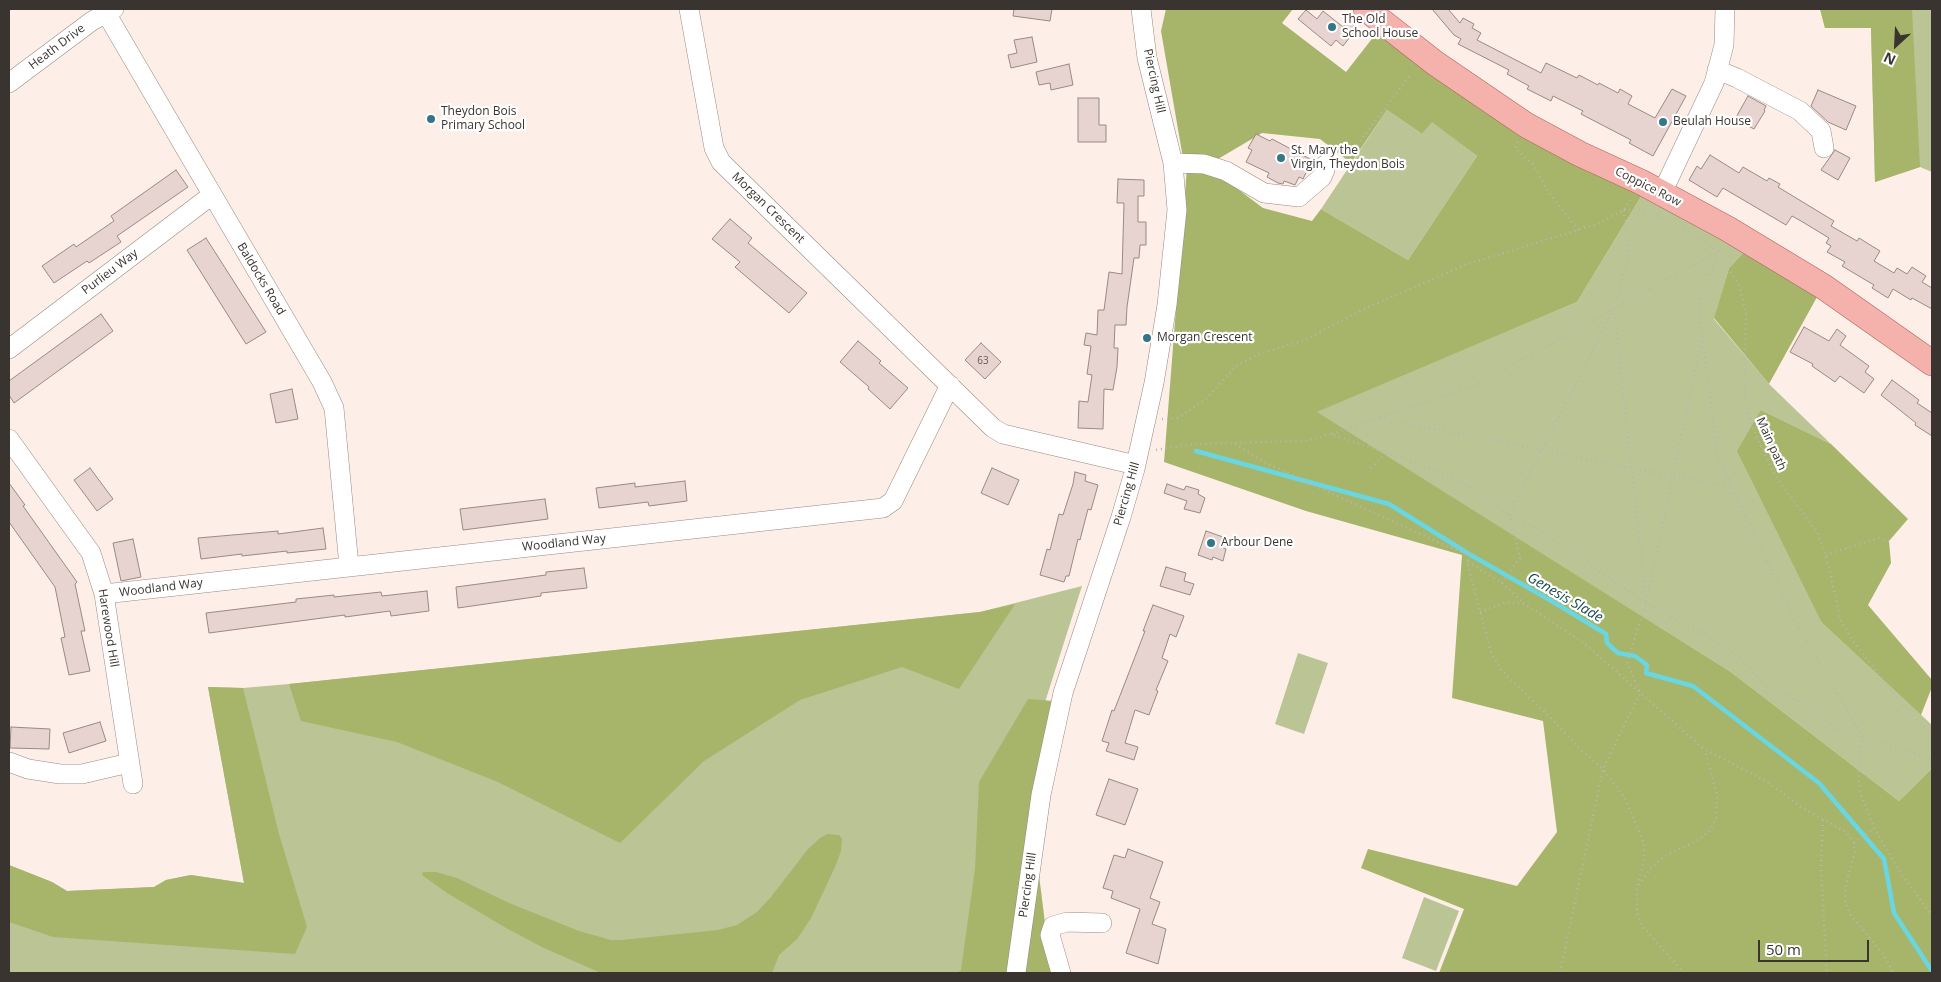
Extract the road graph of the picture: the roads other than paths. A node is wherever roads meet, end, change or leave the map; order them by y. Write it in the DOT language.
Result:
graph roads {
  1 [pos="689,9"];
  2 [pos="1141,9"];
  3 [pos="1366,9"];
  4 [pos="1725,9"];
  5 [pos="105,12"];
  6 [pos="1718,70"];
  7 [pos="9,83"];
  8 [pos="1824,148"];
  9 [pos="1173,163"];
  10 [pos="1333,166"];
  11 [pos="1662,193"];
  12 [pos="212,196"];
  13 [pos="9,349"];
  14 [pos="1932,363"];
  15 [pos="950,385"];
  16 [pos="9,439"];
  17 [pos="1136,465"];
  18 [pos="349,566"];
  19 [pos="104,594"];
  20 [pos="9,762"];
  21 [pos="129,762"];
  22 [pos="133,784"];
  23 [pos="1102,924"];
  24 [pos="1017,973"];
  25 [pos="1061,973"];
  1 -- 15 [label="street, Morgan Crescent"];
  2 -- 9 [label="street, Piercing Hill"];
  3 -- 11 [label="main road, Coppice Row"];
  4 -- 6 [label="street"];
  5 -- 7 [label="street, Heath Drive"];
  5 -- 12 [label="street, Baldocks Road"];
  6 -- 8 [label="street"];
  6 -- 11 [label="street"];
  9 -- 10 [label="street"];
  9 -- 17 [label="street, Piercing Hill"];
  11 -- 14 [label="main road, Coppice Row"];
  12 -- 13 [label="street, Purlieu Way"];
  12 -- 18 [label="street, Baldocks Road"];
  15 -- 17 [label="street, Morgan Crescent"];
  15 -- 18 [label="street, Woodland Way"];
  16 -- 19 [label="street, Harewood Hill"];
  17 -- 24 [label="street, Piercing Hill"];
  18 -- 19 [label="street, Woodland Way"];
  19 -- 21 [label="street, Harewood Hill"];
  20 -- 21 [label="street"];
  21 -- 22 [label="street, Harewood Hill"];
  23 -- 25 [label="street"];
}
